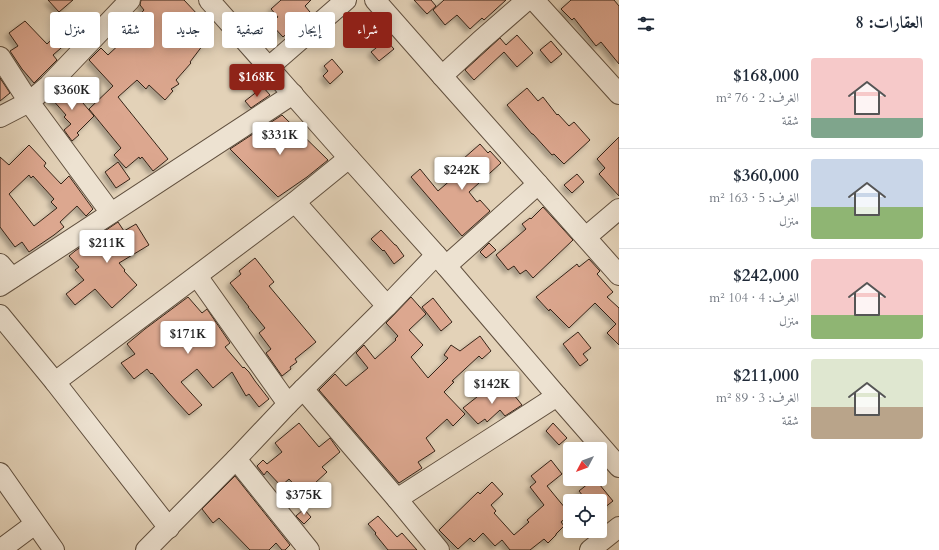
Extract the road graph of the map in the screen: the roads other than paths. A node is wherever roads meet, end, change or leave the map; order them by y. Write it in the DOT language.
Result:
graph roads {
  1 [pos="130,0"];
  2 [pos="209,0"];
  3 [pos="346,0"];
  4 [pos="375,0"];
  5 [pos="527,0"];
  6 [pos="534,0"];
  7 [pos="0,57"];
  8 [pos="269,67"];
  9 [pos="442,76"];
  10 [pos="293,94"];
  11 [pos="619,94"];
  12 [pos="29,102"];
  13 [pos="0,117"];
  14 [pos="349,158"];
  15 [pos="538,184"];
  16 [pos="295,202"];
  17 [pos="619,208"];
  18 [pos="111,213"];
  19 [pos="586,237"];
  20 [pos="441,260"];
  21 [pos="619,275"];
  22 [pos="4,276"];
  23 [pos="197,276"];
  24 [pos="387,306"];
  25 [pos="0,315"];
  26 [pos="55,382"];
  27 [pos="303,389"];
  28 [pos="557,396"];
  29 [pos="288,404"];
  30 [pos="236,459"];
  31 [pos="619,467"];
  32 [pos="0,473"];
  33 [pos="397,499"];
  34 [pos="35,524"];
  35 [pos="619,527"];
  36 [pos="169,528"];
  37 [pos="0,550"];
  38 [pos="54,550"];
  39 [pos="146,550"];
  40 [pos="309,550"];
  41 [pos="439,550"];
  42 [pos="590,550"];
  1 -- 12 [label="street"];
  2 -- 8 [label="street"];
  3 -- 8 [label="street"];
  4 -- 9 [label="street"];
  5 -- 9 [label="street"];
  6 -- 11 [label="street"];
  7 -- 12 [label="street"];
  8 -- 10 [label="street"];
  9 -- 15 [label="street"];
  10 -- 14 [label="street"];
  10 -- 18 [label="street"];
  12 -- 13 [label="street"];
  12 -- 18 [label="street"];
  14 -- 16 [label="street"];
  14 -- 20 [label="street"];
  15 -- 19 [label="street"];
  15 -- 20 [label="street"];
  16 -- 23 [label="street"];
  16 -- 24 [label="street"];
  17 -- 19 [label="street"];
  18 -- 22 [label="street"];
  19 -- 21 [label="street"];
  20 -- 24 [label="street"];
  20 -- 28 [label="street"];
  23 -- 26 [label="street"];
  23 -- 29 [label="street"];
  24 -- 27 [label="street"];
  25 -- 26 [label="street"];
  26 -- 36 [label="street"];
  27 -- 29 [label="street"];
  27 -- 33 [label="street"];
  28 -- 31 [label="street"];
  28 -- 33 [label="street"];
  29 -- 30 [label="street"];
  30 -- 36 [label="street"];
  30 -- 40 [label="street"];
  32 -- 34 [label="street"];
  33 -- 41 [label="street"];
  34 -- 37 [label="street"];
  34 -- 38 [label="street"];
  35 -- 42 [label="street"];
  36 -- 39 [label="street"];
}
